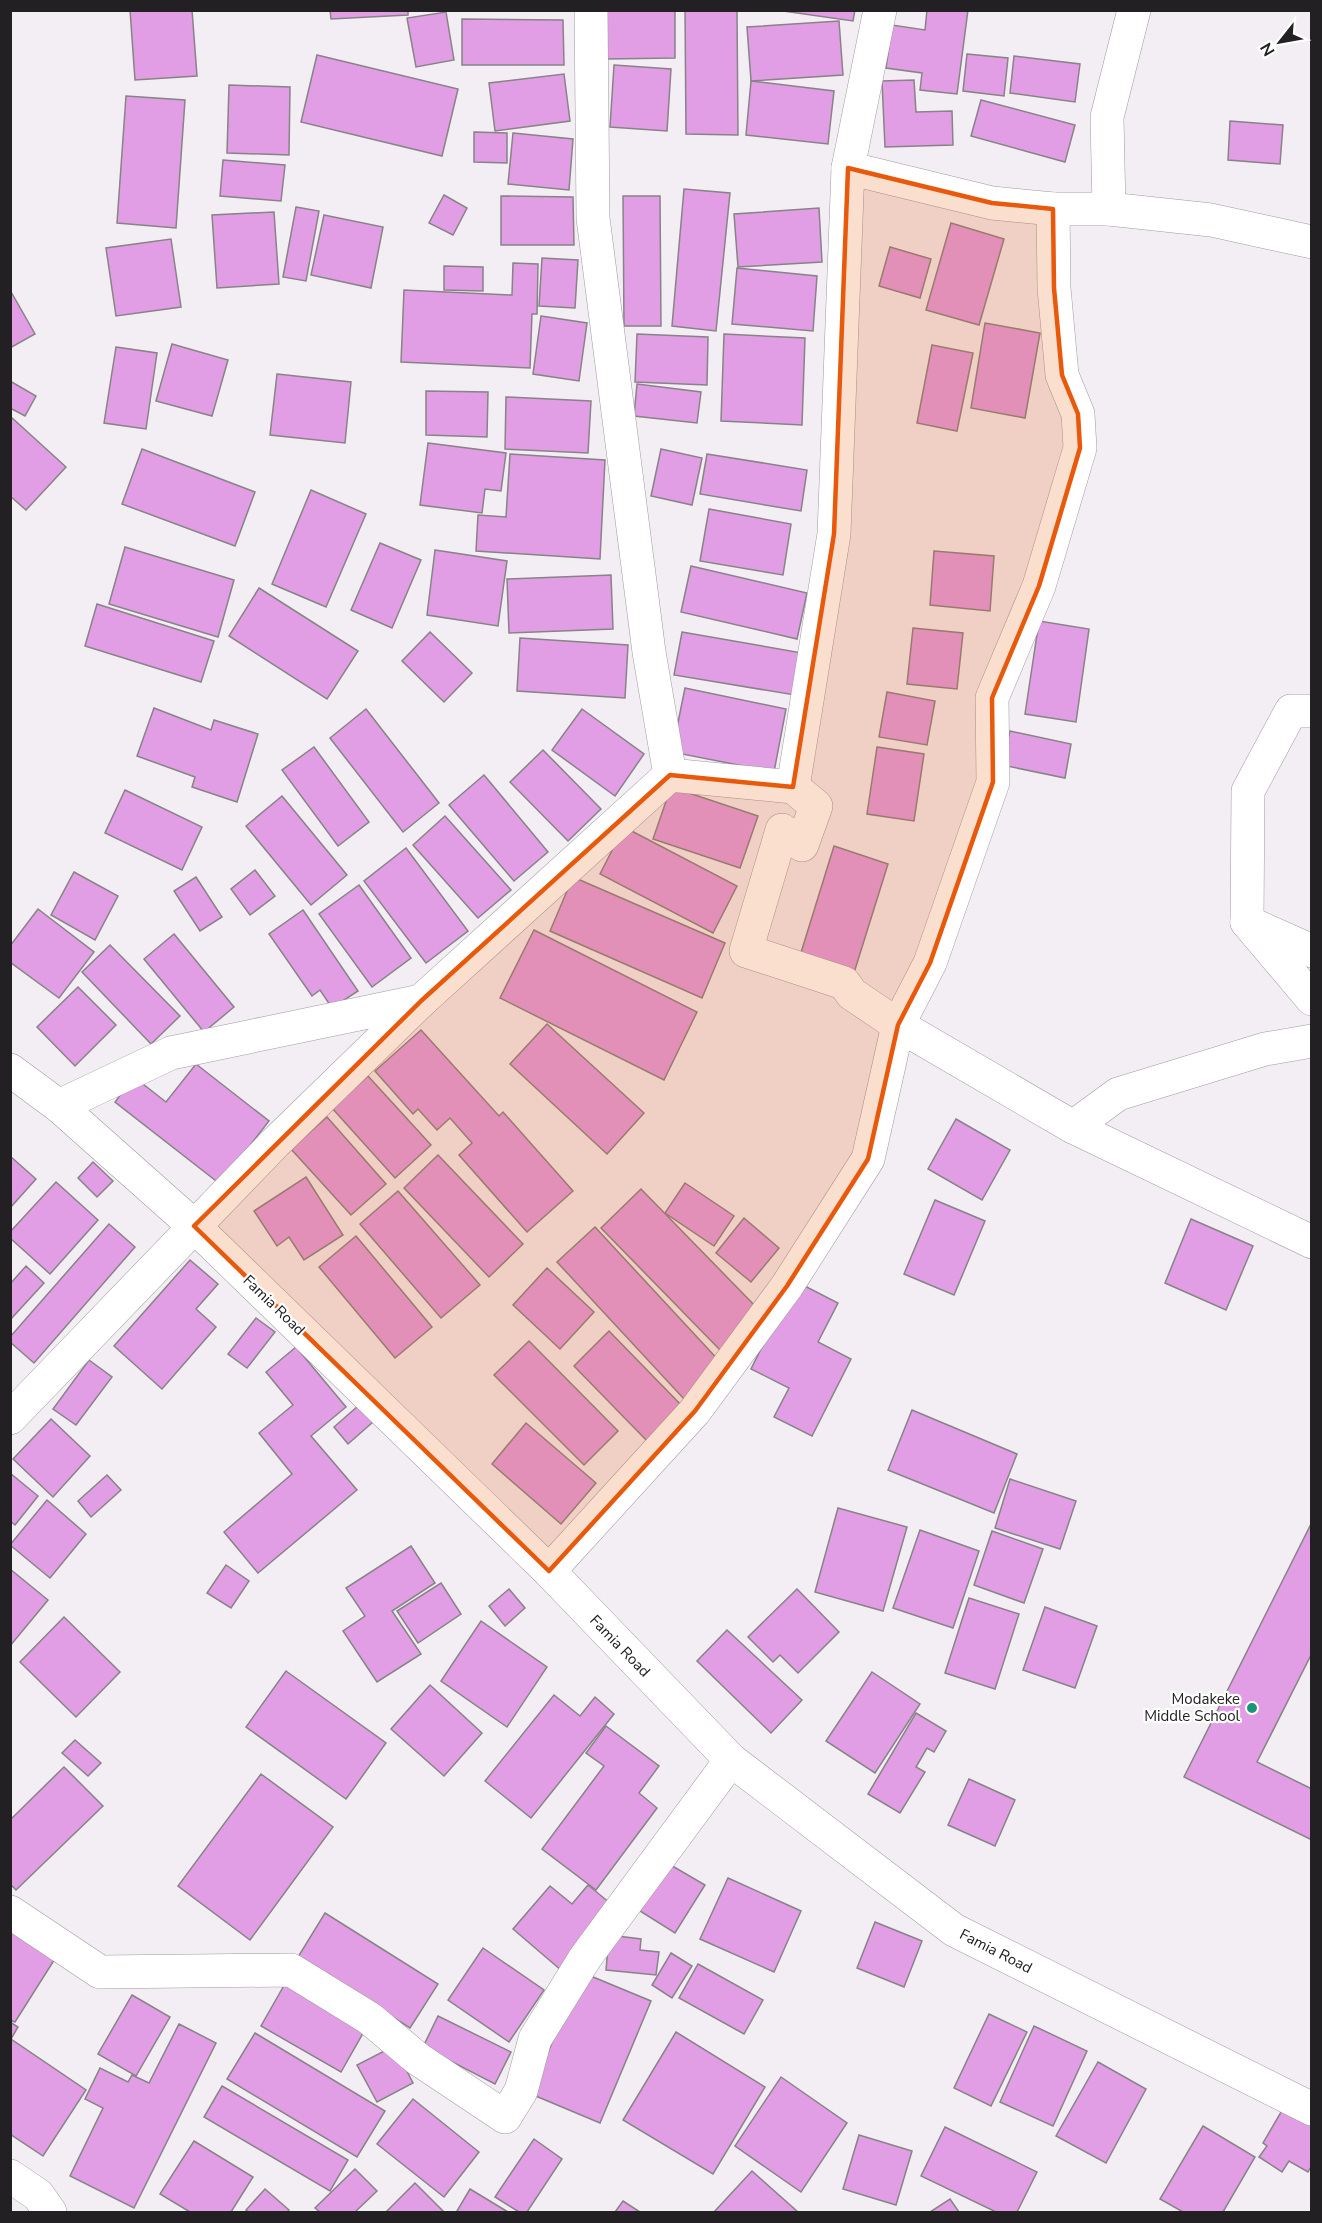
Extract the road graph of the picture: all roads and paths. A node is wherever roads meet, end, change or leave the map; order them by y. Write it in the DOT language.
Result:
graph roads {
  1 [pos="591,10"];
  2 [pos="880,10"];
  3 [pos="1134,10"];
  4 [pos="848,168"];
  5 [pos="1053,209"];
  6 [pos="1108,209"];
  7 [pos="1311,242"];
  8 [pos="1311,711"];
  9 [pos="670,775"];
  10 [pos="793,787"];
  11 [pos="1248,922"];
  12 [pos="1311,951"];
  13 [pos="1311,999"];
  14 [pos="421,1001"];
  15 [pos="898,1025"];
  16 [pos="1311,1041"];
  17 [pos="10,1070"];
  18 [pos="59,1106"];
  19 [pos="1073,1127"];
  20 [pos="194,1226"];
  21 [pos="1311,1242"];
  22 [pos="10,1418"];
  23 [pos="549,1571"];
  24 [pos="730,1760"];
  25 [pos="10,1912"];
  26 [pos="1311,2109"];
  27 [pos="10,2176"];
  28 [pos="50,2212"];
  1 -- 9 [label="street"];
  2 -- 4 [label="street"];
  3 -- 6 [label="street"];
  4 -- 5 [label="street"];
  4 -- 10 [label="street"];
  5 -- 6 [label="street"];
  5 -- 15 [label="street"];
  6 -- 7 [label="street"];
  8 -- 11 [label="street"];
  9 -- 10 [label="street"];
  9 -- 14 [label="street"];
  10 -- 15 [label="street"];
  11 -- 12 [label="street"];
  11 -- 13 [label="street"];
  14 -- 18 [label="street"];
  14 -- 20 [label="street"];
  15 -- 19 [label="street"];
  15 -- 23 [label="street"];
  16 -- 19 [label="street"];
  17 -- 18 [label="street, Famia Road"];
  18 -- 20 [label="street, Famia Road"];
  19 -- 21 [label="street"];
  20 -- 22 [label="street"];
  20 -- 23 [label="street, Famia Road"];
  23 -- 24 [label="street, Famia Road"];
  24 -- 25 [label="street"];
  24 -- 26 [label="street, Famia Road"];
  27 -- 28 [label="street"];
}
